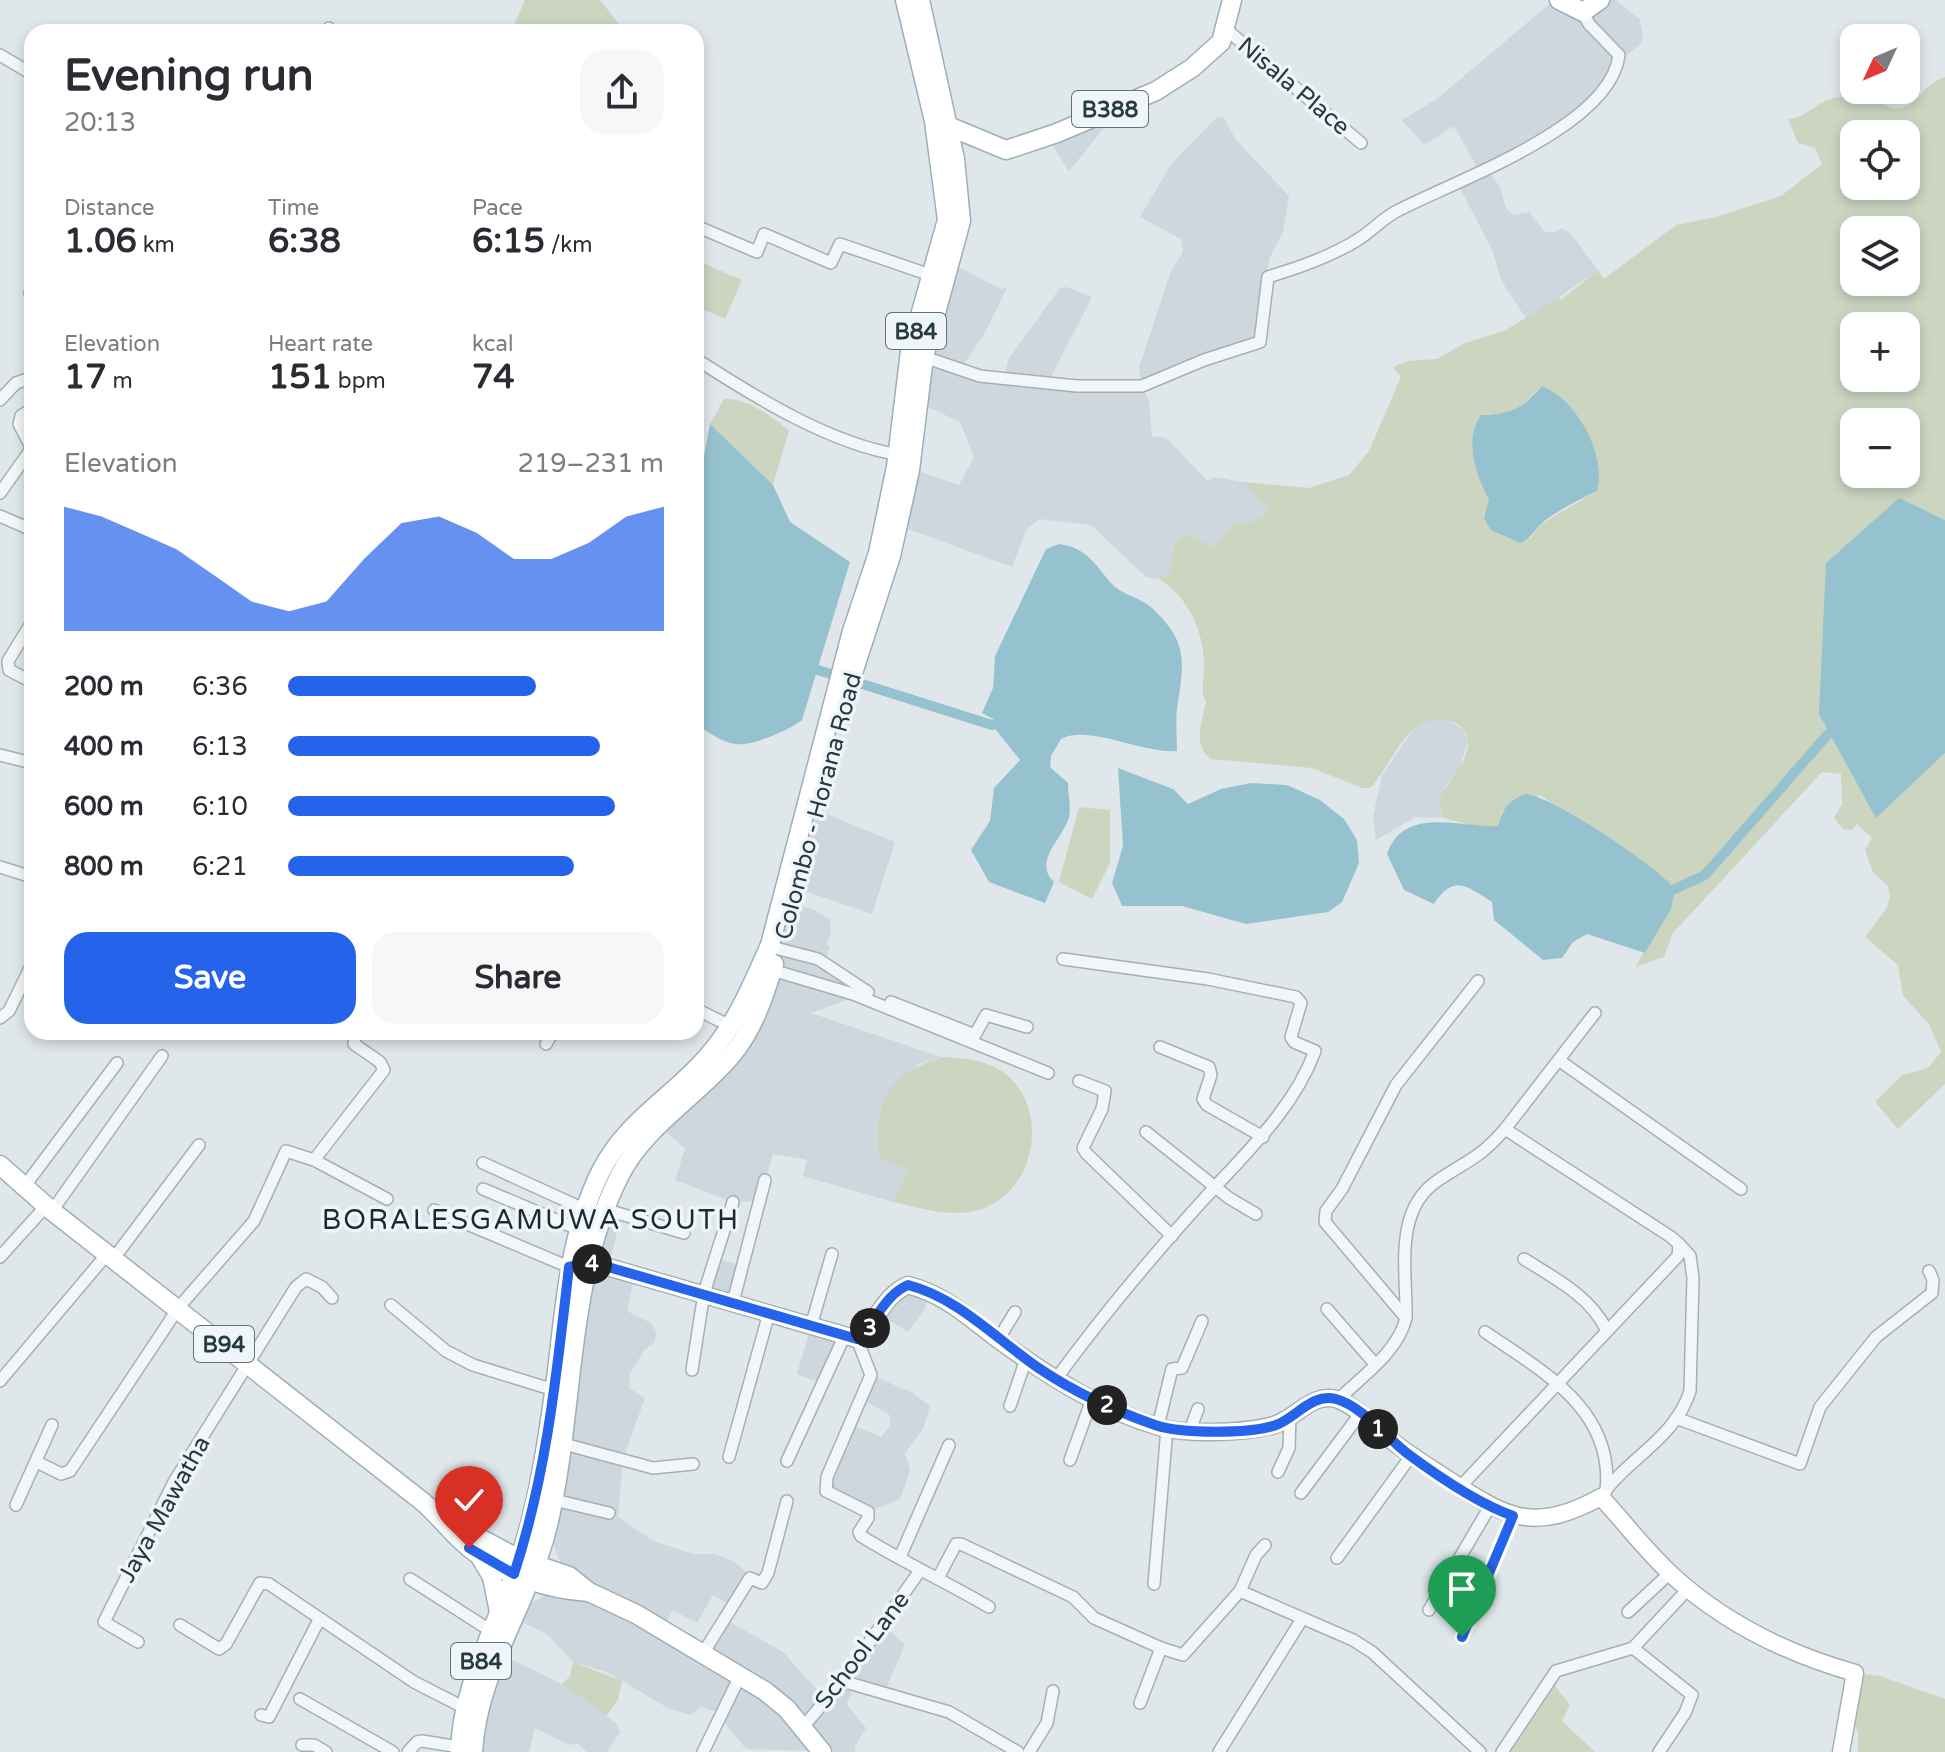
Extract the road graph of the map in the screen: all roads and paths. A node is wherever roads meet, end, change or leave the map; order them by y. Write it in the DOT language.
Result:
graph roads {
  1 [pos="905,0"];
  2 [pos="920,0"];
  3 [pos="1232,0"];
  4 [pos="1559,0"];
  5 [pos="1600,0"];
  6 [pos="1583,12"];
  7 [pos="1227,30"];
  8 [pos="0,55"];
  9 [pos="24,69"];
  10 [pos="941,123"];
  11 [pos="1361,143"];
  12 [pos="704,229"];
  13 [pos="933,276"];
  14 [pos="917,354"];
  15 [pos="704,364"];
  16 [pos="24,380"];
  17 [pos="0,400"];
  18 [pos="24,414"];
  19 [pos="24,433"];
  20 [pos="904,455"];
  21 [pos="24,459"];
  22 [pos="0,493"];
  23 [pos="0,516"];
  24 [pos="24,526"];
  25 [pos="24,635"];
  26 [pos="24,678"];
  27 [pos="842,691"];
  28 [pos="0,755"];
  29 [pos="24,761"];
  30 [pos="0,867"];
  31 [pos="24,874"];
  32 [pos="779,949"];
  33 [pos="1063,959"];
  34 [pos="772,970"];
  35 [pos="24,980"];
  36 [pos="1478,981"];
  37 [pos="704,1013"];
  38 [pos="1595,1013"];
  39 [pos="0,1018"];
  40 [pos="730,1026"];
  41 [pos="1027,1027"];
  42 [pos="354,1040"];
  43 [pos="548,1040"];
  44 [pos="546,1044"];
  45 [pos="1160,1047"];
  46 [pos="162,1056"];
  47 [pos="1560,1061"];
  48 [pos="117,1063"];
  49 [pos="1048,1073"];
  50 [pos="1079,1081"];
  51 [pos="1505,1129"];
  52 [pos="1146,1132"];
  53 [pos="1263,1137"];
  54 [pos="199,1145"];
  55 [pos="314,1160"];
  56 [pos="483,1163"];
  57 [pos="0,1165"];
  58 [pos="765,1180"];
  59 [pos="24,1187"];
  60 [pos="1215,1187"];
  61 [pos="483,1189"];
  62 [pos="1741,1189"];
  63 [pos="387,1199"];
  64 [pos="733,1202"];
  65 [pos="49,1208"];
  66 [pos="434,1210"];
  67 [pos="595,1210"];
  68 [pos="1256,1214"];
  69 [pos="580,1230"];
  70 [pos="684,1233"];
  71 [pos="1172,1236"];
  72 [pos="1679,1244"];
  73 [pos="832,1254"];
  74 [pos="111,1256"];
  75 [pos="0,1257"];
  76 [pos="1524,1259"];
  77 [pos="578,1265"];
  78 [pos="1929,1271"];
  79 [pos="704,1293"];
  80 [pos="332,1298"];
  81 [pos="733,1302"];
  82 [pos="391,1305"];
  83 [pos="179,1307"];
  84 [pos="1327,1309"];
  85 [pos="1015,1312"];
  86 [pos="769,1313"];
  87 [pos="1406,1318"];
  88 [pos="1202,1321"];
  89 [pos="811,1326"];
  90 [pos="1606,1329"];
  91 [pos="1485,1332"];
  92 [pos="851,1338"];
  93 [pos="998,1340"];
  94 [pos="1026,1359"];
  95 [pos="1375,1364"];
  96 [pos="250,1365"];
  97 [pos="692,1370"];
  98 [pos="1056,1379"];
  99 [pos="0,1381"];
  100 [pos="1559,1382"];
  101 [pos="554,1390"];
  102 [pos="1092,1399"];
  103 [pos="1338,1400"];
  104 [pos="1010,1406"];
  105 [pos="1198,1409"];
  106 [pos="1360,1414"];
  107 [pos="1290,1416"];
  108 [pos="1676,1418"];
  109 [pos="52,1425"];
  110 [pos="1162,1427"];
  111 [pos="1190,1430"];
  112 [pos="564,1444"];
  113 [pos="949,1445"];
  114 [pos="1411,1456"];
  115 [pos="729,1457"];
  116 [pos="1070,1460"];
  117 [pos="787,1461"];
  118 [pos="37,1462"];
  119 [pos="693,1464"];
  120 [pos="1278,1472"];
  121 [pos="1460,1487"];
  122 [pos="1301,1493"];
  123 [pos="1604,1494"];
  124 [pos="554,1500"];
  125 [pos="787,1501"];
  126 [pos="16,1505"];
  127 [pos="1489,1508"];
  128 [pos="609,1513"];
  129 [pos="1513,1516"];
  130 [pos="547,1529"];
  131 [pos="527,1530"];
  132 [pos="1265,1545"];
  133 [pos="482,1548"];
  134 [pos="900,1557"];
  135 [pos="1337,1558"];
  136 [pos="525,1569"];
  137 [pos="919,1572"];
  138 [pos="1670,1573"];
  139 [pos="938,1578"];
  140 [pos="410,1579"];
  141 [pos="562,1581"];
  142 [pos="1154,1584"];
  143 [pos="1688,1589"];
  144 [pos="1240,1591"];
  145 [pos="989,1607"];
  146 [pos="1429,1610"];
  147 [pos="1628,1612"];
  148 [pos="507,1615"];
  149 [pos="1302,1619"];
  150 [pos="319,1620"];
  151 [pos="180,1625"];
  152 [pos="491,1631"];
  153 [pos="1462,1637"];
  154 [pos="138,1642"];
  155 [pos="1161,1648"];
  156 [pos="1633,1648"];
  157 [pos="702,1655"];
  158 [pos="740,1676"];
  159 [pos="842,1681"];
  160 [pos="1053,1691"];
  161 [pos="300,1699"];
  162 [pos="1140,1703"];
  163 [pos="465,1708"];
  164 [pos="261,1715"];
  165 [pos="803,1727"];
  166 [pos="302,1745"];
  167 [pos="467,1750"];
  168 [pos="326,1752"];
  169 [pos="393,1752"];
  170 [pos="408,1752"];
  171 [pos="703,1752"];
  172 [pos="822,1752"];
  173 [pos="1018,1752"];
  174 [pos="1029,1752"];
  175 [pos="1219,1752"];
  176 [pos="1480,1752"];
  177 [pos="1502,1752"];
  178 [pos="1659,1752"];
  179 [pos="1841,1752"];
  1 -- 10 [label="main road, Colombo - Horana Road / B84"];
  2 -- 10 [label="main road, Colombo - Horana Road / B84"];
  3 -- 7 [label="main road"];
  4 -- 6 [label="main road"];
  5 -- 6 [label="main road"];
  6 -- 14 [label="street"];
  7 -- 10 [label="main road, B388"];
  7 -- 11 [label="street, Nisala Place"];
  8 -- 9 [label="street"];
  10 -- 13 [label="main road, Colombo - Horana Road / B84"];
  10 -- 14 [label="main road, Colombo - Horana Road / B84"];
  12 -- 13 [label="street"];
  13 -- 14 [label="main road, Colombo - Horana Road / B84"];
  14 -- 20 [label="main road, Colombo - Horana Road / B84"];
  15 -- 20 [label="street"];
  16 -- 17 [label="street"];
  18 -- 19 [label="street"];
  20 -- 27 [label="main road, Colombo - Horana Road / B84"];
  21 -- 22 [label="street"];
  23 -- 24 [label="street"];
  25 -- 26 [label="street"];
  27 -- 32 [label="main road, Colombo - Horana Road / B84"];
  27 -- 40 [label="main road, Colombo - Horana Road / B84"];
  28 -- 29 [label="street"];
  30 -- 31 [label="street"];
  32 -- 34 [label="main road, Colombo - Horana Road / B84"];
  32 -- 41 [label="street"];
  33 -- 53 [label="street"];
  34 -- 49 [label="street"];
  34 -- 67 [label="main road, Colombo - Horana Road / B84"];
  35 -- 39 [label="street"];
  36 -- 87 [label="street"];
  37 -- 40 [label="street"];
  38 -- 47 [label="street"];
  40 -- 67 [label="main road, Colombo - Horana Road / B84"];
  42 -- 55 [label="street"];
  43 -- 44 [label="street"];
  45 -- 53 [label="street"];
  46 -- 65 [label="street"];
  47 -- 51 [label="street"];
  47 -- 62 [label="street"];
  48 -- 59 [label="street"];
  50 -- 71 [label="street"];
  51 -- 72 [label="street"];
  51 -- 87 [label="street"];
  52 -- 60 [label="street"];
  53 -- 60 [label="street"];
  54 -- 74 [label="street"];
  55 -- 63 [label="street"];
  55 -- 83 [label="street"];
  56 -- 67 [label="street"];
  57 -- 59 [label="main road, B94"];
  58 -- 81 [label="street"];
  59 -- 65 [label="main road, B94"];
  60 -- 68 [label="street"];
  60 -- 71 [label="street"];
  61 -- 69 [label="street"];
  64 -- 79 [label="street"];
  65 -- 74 [label="main road, B94"];
  65 -- 75 [label="street"];
  66 -- 77 [label="street"];
  67 -- 69 [label="main road, Colombo - Horana Road / B84"];
  67 -- 70 [label="street"];
  67 -- 77 [label="main road, Colombo - Horana Road / B84"];
  69 -- 77 [label="main road, Colombo - Horana Road / B84"];
  71 -- 98 [label="street"];
  72 -- 90 [label="street"];
  72 -- 108 [label="street"];
  73 -- 89 [label="street"];
  74 -- 83 [label="main road, B94"];
  74 -- 99 [label="street"];
  76 -- 90 [label="street"];
  77 -- 79 [label="street"];
  77 -- 101 [label="main road, Colombo - Horana Road / B84"];
  77 -- 112 [label="main road, Colombo - Horana Road / B84"];
  78 -- 108 [label="street"];
  79 -- 81 [label="street"];
  79 -- 97 [label="street"];
  80 -- 96 [label="street"];
  81 -- 86 [label="street"];
  82 -- 101 [label="street"];
  83 -- 96 [label="main road, B94"];
  83 -- 118 [label="street"];
  84 -- 95 [label="street"];
  85 -- 93 [label="street"];
  86 -- 89 [label="street"];
  86 -- 115 [label="street"];
  87 -- 95 [label="street"];
  88 -- 110 [label="street"];
  89 -- 92 [label="street"];
  90 -- 100 [label="street"];
  91 -- 100 [label="street"];
  92 -- 93 [label="street"];
  92 -- 117 [label="street"];
  92 -- 134 [label="street, School Lane"];
  93 -- 94 [label="street"];
  94 -- 98 [label="street"];
  94 -- 104 [label="street"];
  95 -- 103 [label="street"];
  96 -- 133 [label="main road, B94"];
  96 -- 154 [label="street, Jaya Mawatha"];
  98 -- 102 [label="street"];
  100 -- 121 [label="street"];
  100 -- 123 [label="street"];
  101 -- 131 [label="main road, Colombo - Horana Road / B84"];
  102 -- 110 [label="street"];
  102 -- 116 [label="street"];
  103 -- 106 [label="street"];
  103 -- 107 [label="street"];
  105 -- 111 [label="street"];
  106 -- 114 [label="street"];
  106 -- 122 [label="street"];
  107 -- 111 [label="street"];
  107 -- 120 [label="street"];
  108 -- 123 [label="street"];
  109 -- 118 [label="street"];
  110 -- 111 [label="street"];
  110 -- 142 [label="street"];
  112 -- 119 [label="street"];
  112 -- 124 [label="main road, Colombo - Horana Road / B84"];
  113 -- 134 [label="street"];
  114 -- 121 [label="street"];
  114 -- 135 [label="street"];
  118 -- 126 [label="street"];
  121 -- 127 [label="street"];
  123 -- 129 [label="street"];
  123 -- 138 [label="street"];
  124 -- 128 [label="street"];
  124 -- 130 [label="main road, Colombo - Horana Road / B84"];
  125 -- 157 [label="street"];
  127 -- 129 [label="street"];
  127 -- 146 [label="street"];
  129 -- 153 [label="street"];
  130 -- 136 [label="main road, Colombo - Horana Road / B84"];
  130 -- 141 [label="main road"];
  131 -- 133 [label="main road"];
  131 -- 136 [label="main road, Colombo - Horana Road / B84"];
  132 -- 144 [label="street"];
  133 -- 136 [label="main road, B94"];
  133 -- 148 [label="main road"];
  134 -- 137 [label="street, School Lane"];
  136 -- 141 [label="main road, B94"];
  136 -- 148 [label="main road, B84"];
  137 -- 139 [label="street, School Lane"];
  137 -- 159 [label="street, School Lane"];
  138 -- 143 [label="street"];
  138 -- 147 [label="street"];
  139 -- 145 [label="street, School Lane"];
  139 -- 155 [label="street"];
  140 -- 152 [label="street"];
  141 -- 148 [label="main road"];
  141 -- 157 [label="main road, B94"];
  143 -- 156 [label="street"];
  143 -- 179 [label="street"];
  144 -- 149 [label="street"];
  144 -- 155 [label="street"];
  148 -- 152 [label="main road, B84"];
  148 -- 167 [label="main road, B84"];
  149 -- 175 [label="street"];
  149 -- 176 [label="street"];
  150 -- 151 [label="street"];
  150 -- 163 [label="street"];
  150 -- 164 [label="street"];
  152 -- 163 [label="main road, B84"];
  155 -- 162 [label="street"];
  156 -- 177 [label="street"];
  156 -- 178 [label="street"];
  157 -- 158 [label="main road, B94"];
  158 -- 165 [label="main road, B94"];
  158 -- 171 [label="street"];
  159 -- 165 [label="street, School Lane"];
  159 -- 173 [label="street"];
  160 -- 174 [label="street"];
  161 -- 169 [label="street"];
  163 -- 167 [label="main road, B84"];
  165 -- 172 [label="main road, B94"];
  166 -- 168 [label="street"];
  167 -- 170 [label="street"];
}
